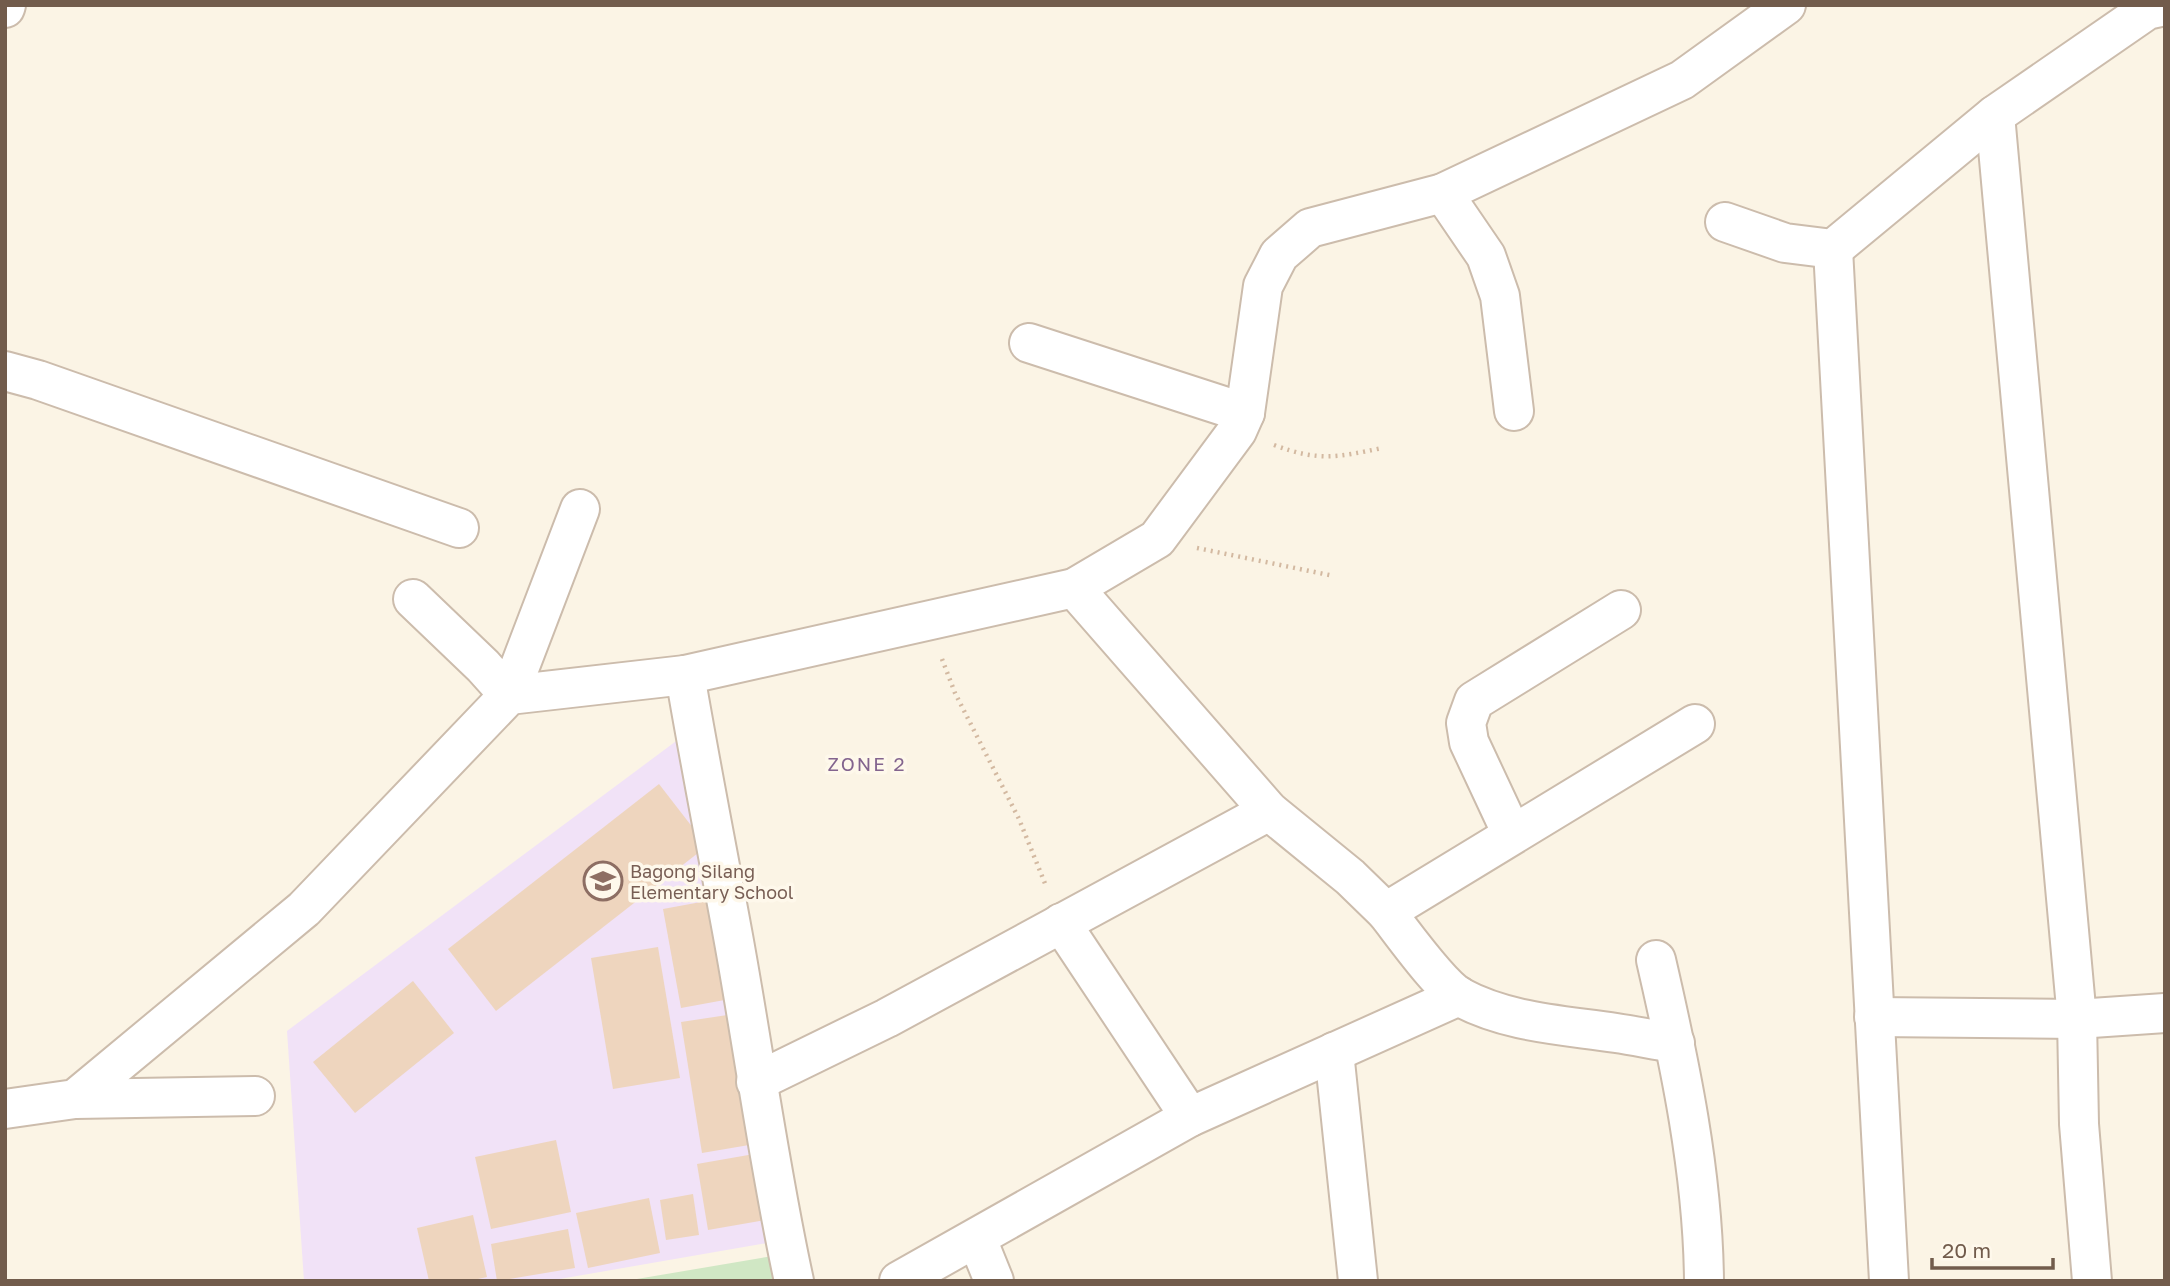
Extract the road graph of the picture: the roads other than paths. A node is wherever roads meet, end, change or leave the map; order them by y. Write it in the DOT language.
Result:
graph roads {
  1 [pos="1786,5"];
  2 [pos="2165,6"];
  3 [pos="1995,115"];
  4 [pos="1443,194"];
  5 [pos="1725,222"];
  6 [pos="1833,249"];
  7 [pos="1029,342"];
  8 [pos="5,371"];
  9 [pos="1514,411"];
  10 [pos="1241,422"];
  11 [pos="580,509"];
  12 [pos="459,528"];
  13 [pos="1074,588"];
  14 [pos="413,598"];
  15 [pos="1621,610"];
  16 [pos="685,676"];
  17 [pos="509,695"];
  18 [pos="1695,724"];
  19 [pos="1269,811"];
  20 [pos="1512,834"];
  21 [pos="1386,912"];
  22 [pos="1061,923"];
  23 [pos="1656,960"];
  24 [pos="1459,996"];
  25 [pos="2165,1013"];
  26 [pos="1874,1017"];
  27 [pos="2077,1019"];
  28 [pos="1675,1043"];
  29 [pos="1334,1052"];
  30 [pos="756,1082"];
  31 [pos="255,1096"];
  32 [pos="75,1099"];
  33 [pos="5,1109"];
  34 [pos="1190,1117"];
  35 [pos="977,1239"];
  36 [pos="794,1281"];
  37 [pos="899,1281"];
  38 [pos="994,1281"];
  39 [pos="1358,1281"];
  40 [pos="1704,1281"];
  41 [pos="1889,1281"];
  42 [pos="2092,1281"];
  1 -- 4 [label="street"];
  2 -- 3 [label="street"];
  3 -- 6 [label="street"];
  3 -- 27 [label="street"];
  4 -- 9 [label="street"];
  4 -- 10 [label="street"];
  5 -- 6 [label="street"];
  6 -- 26 [label="street"];
  7 -- 10 [label="street"];
  8 -- 12 [label="street"];
  10 -- 13 [label="street"];
  11 -- 17 [label="street"];
  13 -- 16 [label="street"];
  13 -- 19 [label="street"];
  14 -- 17 [label="street"];
  15 -- 20 [label="street"];
  16 -- 17 [label="street"];
  16 -- 30 [label="street"];
  17 -- 32 [label="street"];
  18 -- 20 [label="street"];
  19 -- 21 [label="street"];
  19 -- 22 [label="street"];
  20 -- 21 [label="street"];
  21 -- 24 [label="street"];
  22 -- 30 [label="street"];
  22 -- 34 [label="street"];
  23 -- 28 [label="street"];
  24 -- 28 [label="street"];
  24 -- 29 [label="street"];
  25 -- 27 [label="street"];
  26 -- 27 [label="street"];
  26 -- 41 [label="street"];
  27 -- 42 [label="street"];
  28 -- 40 [label="street"];
  29 -- 34 [label="street"];
  29 -- 39 [label="street"];
  30 -- 36 [label="street"];
  31 -- 32 [label="street"];
  32 -- 33 [label="street"];
  34 -- 35 [label="street"];
  35 -- 37 [label="street"];
  35 -- 38 [label="street"];
}
